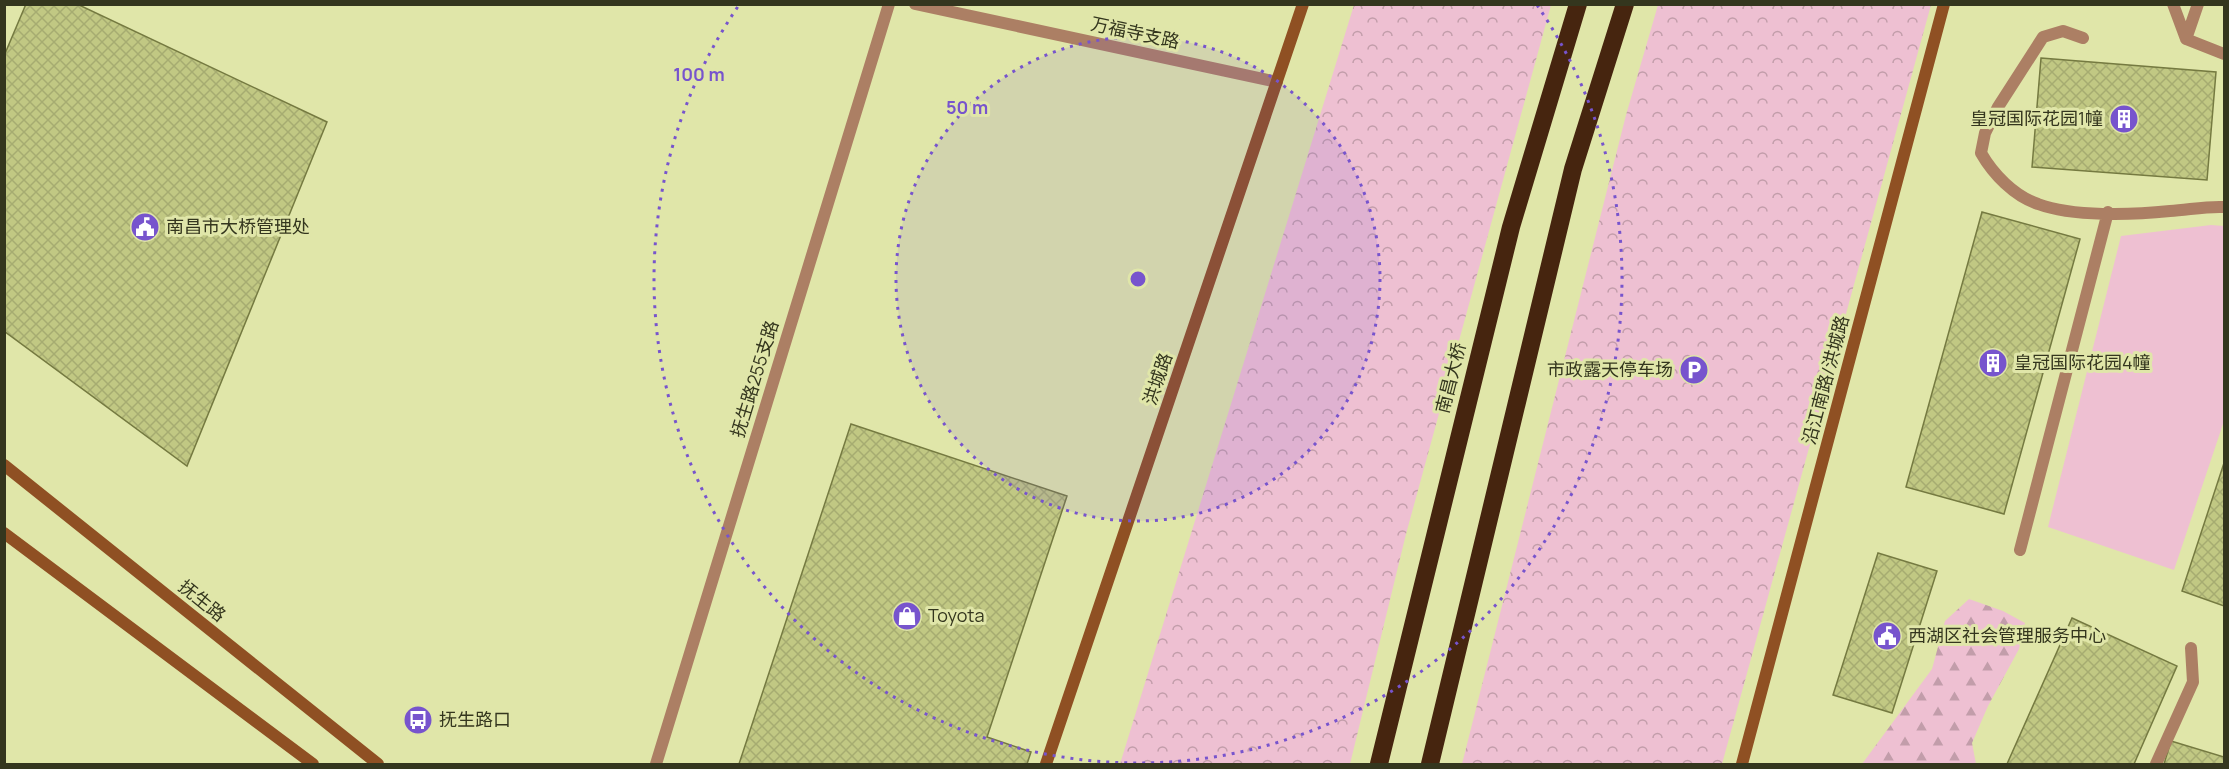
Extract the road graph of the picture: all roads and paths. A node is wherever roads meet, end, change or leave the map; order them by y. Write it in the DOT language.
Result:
graph roads {
  1 [pos="889,4"];
  2 [pos="915,4"];
  3 [pos="1303,4"];
  4 [pos="1578,4"];
  5 [pos="1625,4"];
  6 [pos="1944,4"];
  7 [pos="2173,4"];
  8 [pos="2198,4"];
  9 [pos="2084,38"];
  10 [pos="2186,39"];
  11 [pos="2224,54"];
  12 [pos="1277,82"];
  13 [pos="2224,207"];
  14 [pos="2108,212"];
  15 [pos="4,465"];
  16 [pos="4,532"];
  17 [pos="2020,550"];
  18 [pos="2192,648"];
  19 [pos="313,765"];
  20 [pos="378,765"];
  21 [pos="656,765"];
  22 [pos="1046,765"];
  23 [pos="1379,765"];
  24 [pos="1430,765"];
  25 [pos="1742,765"];
  26 [pos="2156,765"];
  1 -- 21 [label="street, 抚生路255支路"];
  2 -- 12 [label="street, 万福寺支路"];
  3 -- 12 [label="street, 洪城路"];
  4 -- 23 [label="highway, 南昌大桥"];
  5 -- 24 [label="highway"];
  6 -- 25 [label="street, 沿江南路/洪城路"];
  7 -- 10 [label="street"];
  8 -- 10 [label="street"];
  9 -- 14 [label="street"];
  10 -- 11 [label="street"];
  12 -- 22 [label="street, 洪城路"];
  13 -- 14 [label="street"];
  14 -- 17 [label="street"];
  15 -- 20 [label="street, 抚生路"];
  16 -- 19 [label="street"];
  18 -- 26 [label="street"];
}
